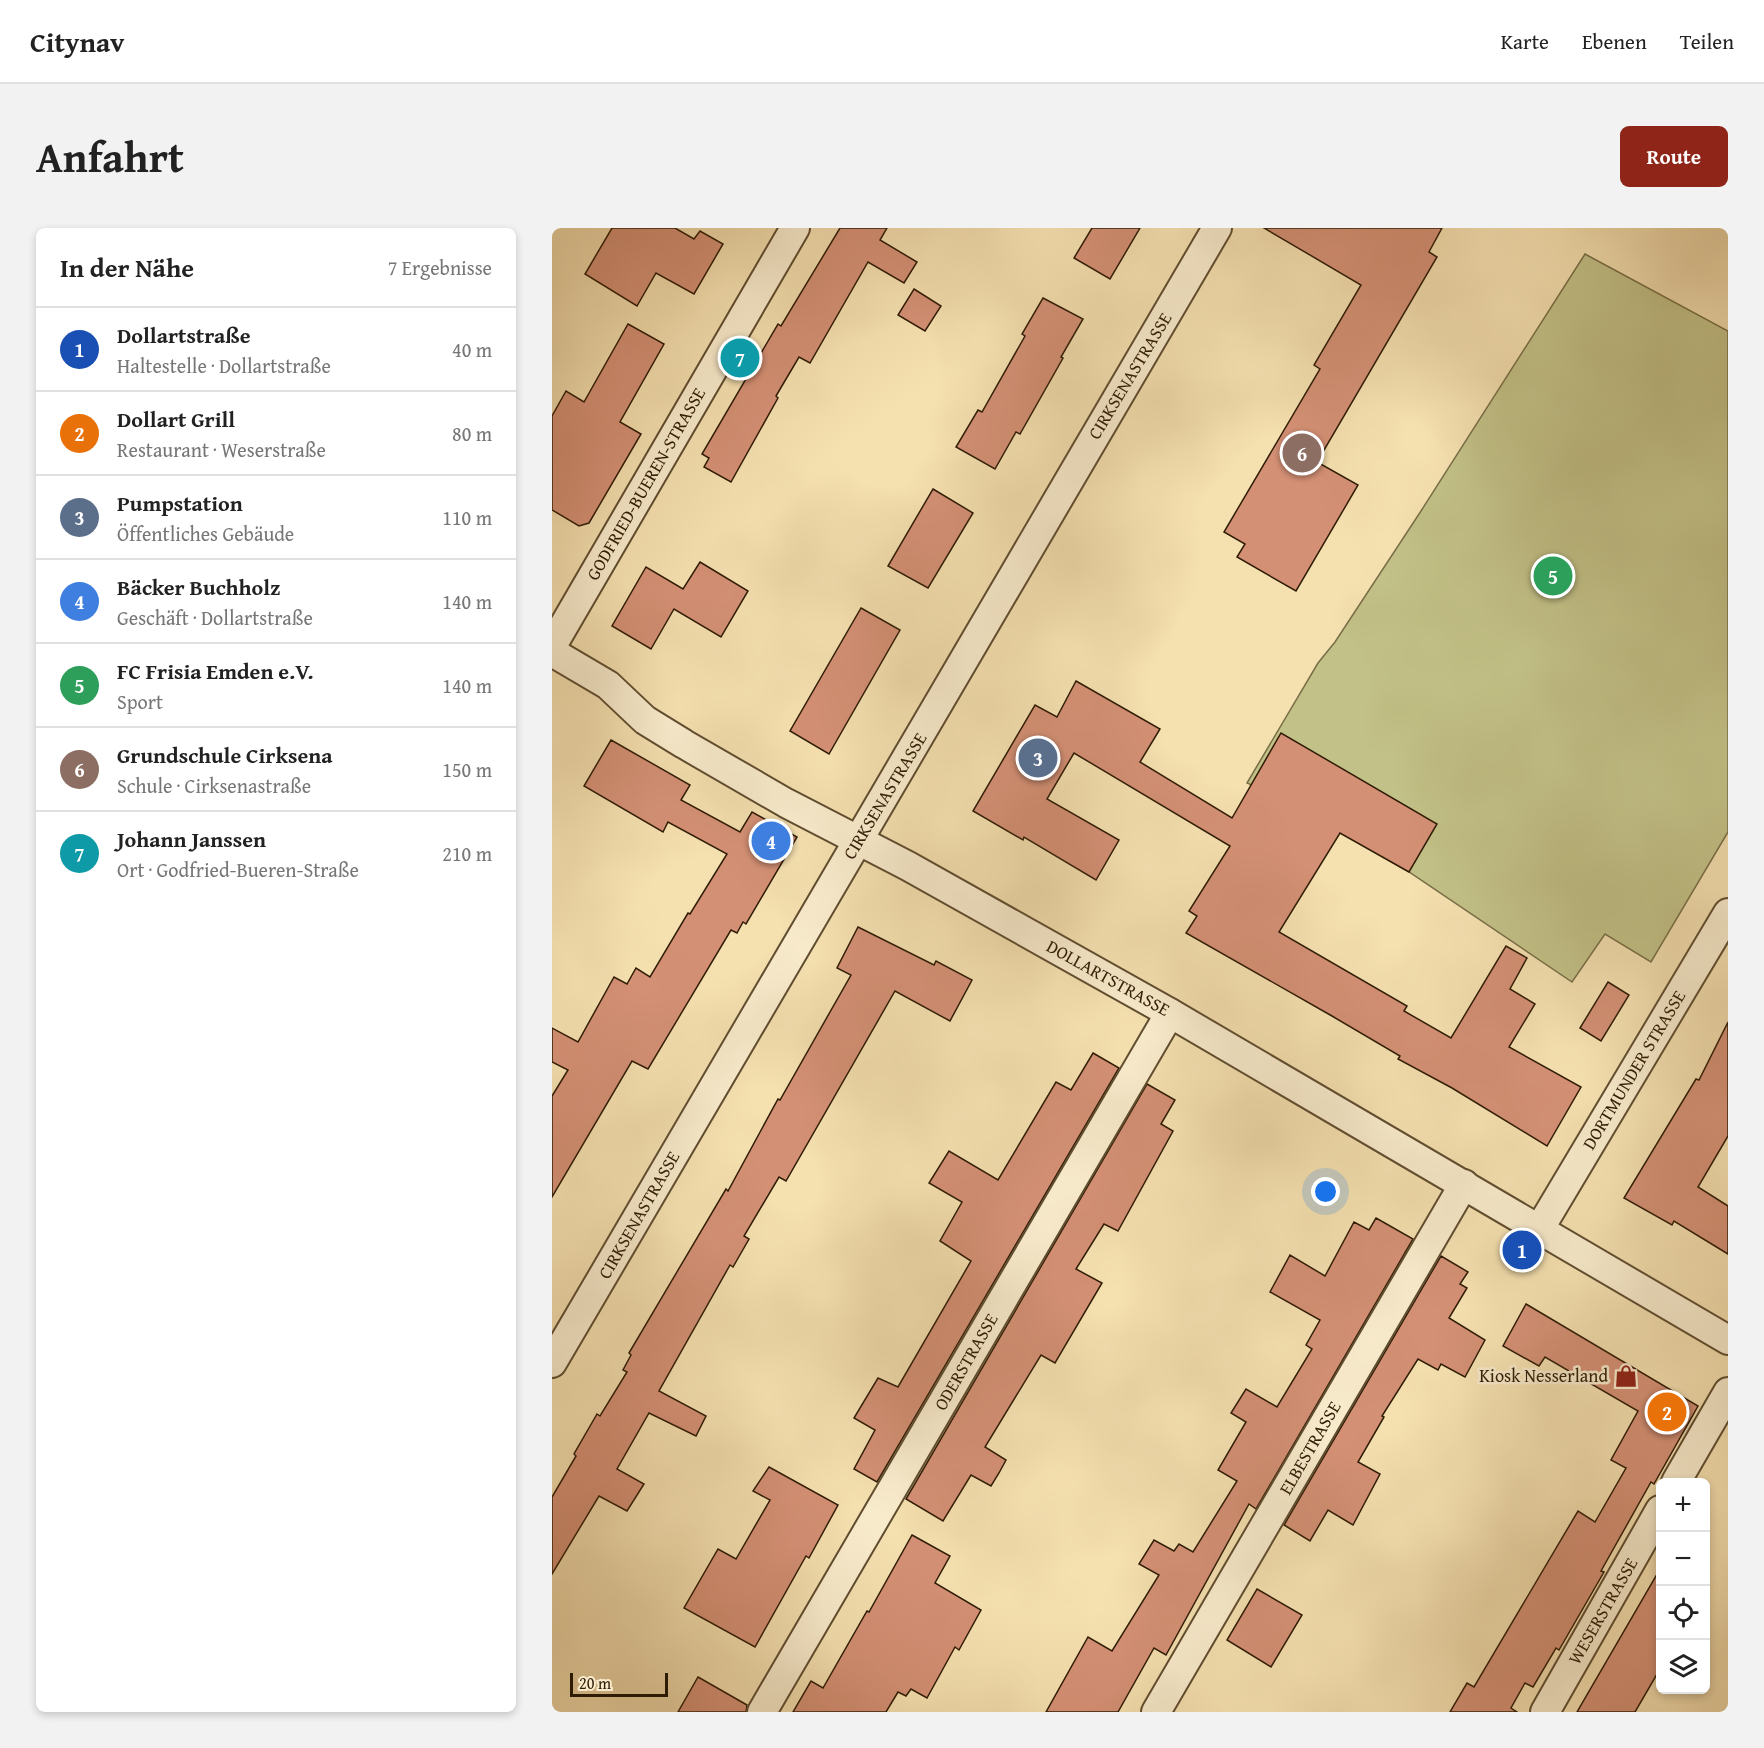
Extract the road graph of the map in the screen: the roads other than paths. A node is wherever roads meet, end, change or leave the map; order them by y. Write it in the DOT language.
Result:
graph roads {
  1 [pos="795,228"];
  2 [pos="1217,228"];
  3 [pos="552,646"];
  4 [pos="552,652"];
  5 [pos="858,840"];
  6 [pos="1728,913"];
  7 [pos="1170,1013"];
  8 [pos="1464,1184"];
  9 [pos="1540,1228"];
  10 [pos="1728,1340"];
  11 [pos="552,1363"];
  12 [pos="1728,1392"];
  13 [pos="1678,1478"];
  14 [pos="1656,1517"];
  15 [pos="762,1712"];
  16 [pos="1156,1712"];
  17 [pos="1545,1712"];
  1 -- 3 [label="street, GODFRIED-BUEREN-STRASSE"];
  2 -- 5 [label="street, CIRKSENASTRASSE"];
  4 -- 5 [label="street, DOLLARTSTRASSE"];
  5 -- 7 [label="street, DOLLARTSTRASSE"];
  5 -- 11 [label="street, CIRKSENASTRASSE"];
  6 -- 9 [label="street, DORTMUNDER STRASSE"];
  7 -- 8 [label="street, DOLLARTSTRASSE"];
  7 -- 15 [label="street, ODERSTRASSE"];
  8 -- 9 [label="street, DOLLARTSTRASSE"];
  8 -- 16 [label="street, ELBESTRASSE"];
  9 -- 10 [label="street, DOLLARTSTRASSE"];
  12 -- 13 [label="street"];
  14 -- 17 [label="street, WESERSTRASSE"];
}
